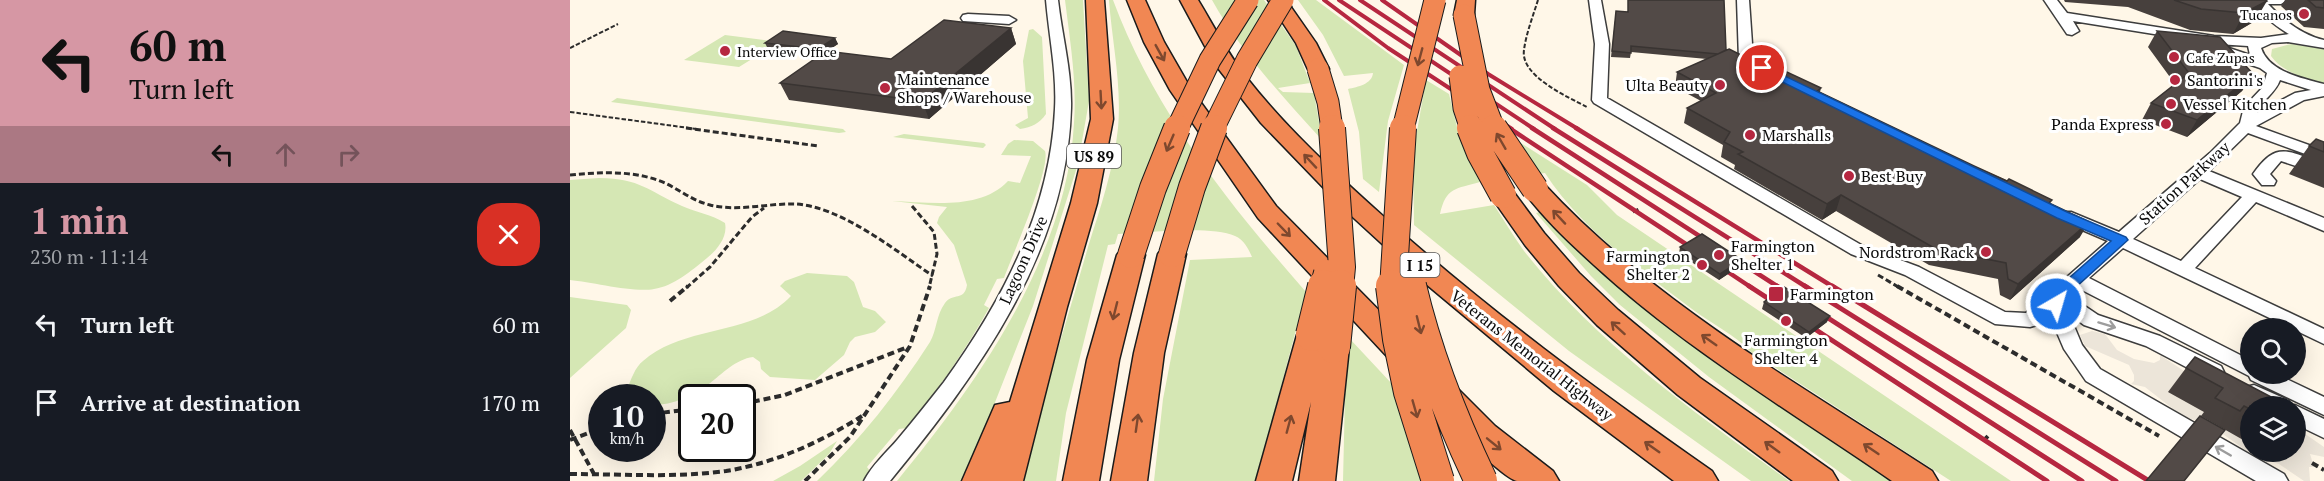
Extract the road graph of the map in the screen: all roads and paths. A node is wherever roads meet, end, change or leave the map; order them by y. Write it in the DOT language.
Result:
graph roads {
  1 [pos="1052,0"];
  2 [pos="1095,0"];
  3 [pos="1136,0"];
  4 [pos="1188,0"];
  5 [pos="1248,0"];
  6 [pos="1277,0"];
  7 [pos="1283,0"];
  8 [pos="1435,0"];
  9 [pos="1595,0"];
  10 [pos="1743,0"];
  11 [pos="2050,0"];
  12 [pos="2281,0"];
  13 [pos="2255,1"];
  14 [pos="1465,8"];
  15 [pos="2063,16"];
  16 [pos="968,18"];
  17 [pos="1009,20"];
  18 [pos="2279,23"];
  19 [pos="618,24"];
  20 [pos="2126,25"];
  21 [pos="2072,31"];
  22 [pos="2265,41"];
  23 [pos="2318,43"];
  24 [pos="570,48"];
  25 [pos="2270,68"];
  26 [pos="1784,79"];
  27 [pos="2324,90"];
  28 [pos="570,112"];
  29 [pos="2246,125"];
  30 [pos="818,146"];
  31 [pos="2324,161"];
  32 [pos="2324,171"];
  33 [pos="2198,172"];
  34 [pos="570,176"];
  35 [pos="2268,181"];
  36 [pos="2253,195"];
  37 [pos="912,206"];
  38 [pos="765,207"];
  39 [pos="1639,208"];
  40 [pos="2053,211"];
  41 [pos="1633,212"];
  42 [pos="2324,225"];
  43 [pos="1396,227"];
  44 [pos="2121,240"];
  45 [pos="2183,270"];
  46 [pos="933,276"];
  47 [pos="2076,279"];
  48 [pos="2057,296"];
  49 [pos="670,301"];
  50 [pos="1052,307"];
  51 [pos="2324,337"];
  52 [pos="1323,341"];
  53 [pos="910,346"];
  54 [pos="2240,364"];
  55 [pos="2278,384"];
  56 [pos="2260,396"];
  57 [pos="756,402"];
  58 [pos="2324,407"];
  59 [pos="865,414"];
  60 [pos="2306,420"];
  61 [pos="2324,429"];
  62 [pos="570,430"];
  63 [pos="588,433"];
  64 [pos="1988,436"];
  65 [pos="571,440"];
  66 [pos="1983,441"];
  67 [pos="2312,463"];
  68 [pos="2324,470"];
  69 [pos="570,474"];
  70 [pos="594,474"];
  71 [pos="806,481"];
  72 [pos="876,481"];
  73 [pos="980,481"];
  74 [pos="1005,481"];
  75 [pos="1081,481"];
  76 [pos="1129,481"];
  77 [pos="1274,481"];
  78 [pos="1317,481"];
  79 [pos="1438,481"];
  80 [pos="1480,481"];
  81 [pos="1541,481"];
  82 [pos="1700,481"];
  83 [pos="1820,481"];
  84 [pos="1920,481"];
  85 [pos="2276,481"];
  1 -- 72 [label="street, Lagoon Drive"];
  2 -- 50 [label="highway, US 89, one-way"];
  3 -- 81 [label="highway, one-way"];
  82 -- 4 [label="highway, Veterans Memorial Highway / I 15, one-way"];
  5 -- 75 [label="highway, one-way, bridge"];
  6 -- 52 [label="highway, bridge"];
  76 -- 7 [label="highway, one-way, bridge"];
  8 -- 43 [label="highway, one-way, bridge"];
  9 -- 48 [label="street, Station Parkway"];
  10 -- 26 [label="street"];
  11 -- 15 [label="street"];
  12 -- 13 [label="street"];
  13 -- 18 [label="street"];
  83 -- 14 [label="highway, one-way, bridge"];
  84 -- 14 [label="highway, one-way, bridge"];
  15 -- 20 [label="street"];
  15 -- 21 [label="street"];
  16 -- 17 [label="street"];
  18 -- 22 [label="street"];
  18 -- 23 [label="street"];
  19 -- 24 [label="path"];
  20 -- 22 [label="street"];
  20 -- 25 [label="street"];
  22 -- 23 [label="street"];
  22 -- 25 [label="street"];
  25 -- 27 [label="street"];
  25 -- 29 [label="street"];
  27 -- 29 [label="street, Station Parkway"];
  28 -- 30 [label="path"];
  29 -- 31 [label="street"];
  29 -- 33 [label="street, Station Parkway"];
  32 -- 35 [label="street"];
  33 -- 36 [label="street"];
  33 -- 44 [label="street, Station Parkway"];
  34 -- 38 [label="path"];
  36 -- 42 [label="street"];
  36 -- 45 [label="street"];
  37 -- 46 [label="path"];
  38 -- 46 [label="path"];
  38 -- 49 [label="path"];
  39 -- 41 [label="path"];
  40 -- 44 [label="street"];
  43 -- 79 [label="highway, one-way, bridge"];
  43 -- 80 [label="highway, one-way, bridge"];
  44 -- 45 [label="street"];
  44 -- 47 [label="street, Station Parkway"];
  45 -- 51 [label="street"];
  46 -- 53 [label="path"];
  47 -- 48 [label="street, Station Parkway"];
  47 -- 54 [label="street"];
  48 -- 56 [label="street, one-way"];
  85 -- 48 [label="street, one-way"];
  50 -- 73 [label="highway"];
  50 -- 74 [label="highway, US 89"];
  77 -- 52 [label="highway, one-way"];
  52 -- 78 [label="highway"];
  53 -- 57 [label="path"];
  53 -- 59 [label="path"];
  55 -- 58 [label="street"];
  59 -- 70 [label="path"];
  59 -- 71 [label="path"];
  60 -- 61 [label="street"];
  62 -- 65 [label="path"];
  63 -- 65 [label="path"];
  64 -- 66 [label="path"];
  65 -- 70 [label="path"];
  67 -- 68 [label="path"];
  69 -- 70 [label="path"];
}
